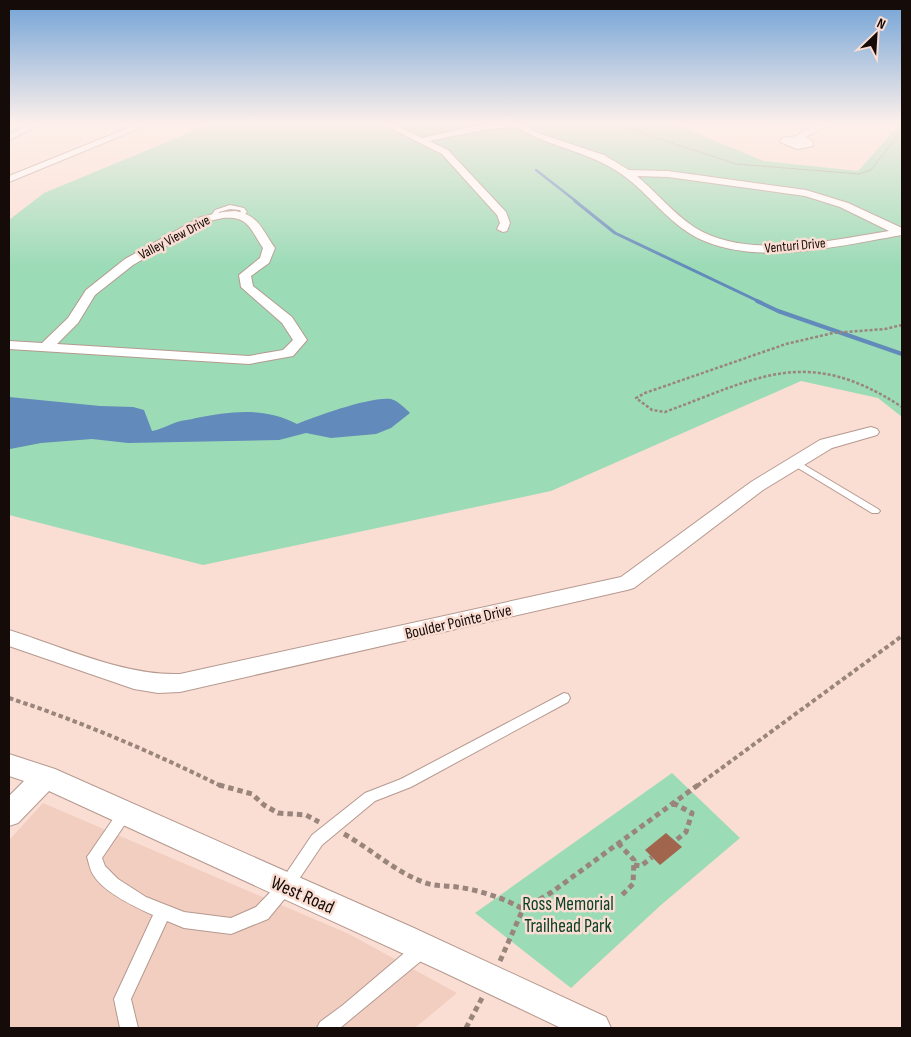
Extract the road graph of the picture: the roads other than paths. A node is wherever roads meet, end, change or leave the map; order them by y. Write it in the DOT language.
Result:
graph roads {
  1 [pos="30,170"];
  2 [pos="462,170"];
  3 [pos="621,170"];
  4 [pos="625,173"];
  5 [pos="9,179"];
  6 [pos="503,229"];
  7 [pos="902,232"];
  8 [pos="9,345"];
  9 [pos="46,347"];
  10 [pos="871,432"];
  11 [pos="796,463"];
  12 [pos="875,511"];
  13 [pos="9,638"];
  14 [pos="564,698"];
  15 [pos="9,765"];
  16 [pos="46,777"];
  17 [pos="9,814"];
  18 [pos="125,814"];
  19 [pos="286,886"];
  20 [pos="162,911"];
  21 [pos="423,948"];
  22 [pos="129,1028"];
  23 [pos="326,1028"];
  24 [pos="595,1028"];
  1 -- 5 [label="street"];
  2 -- 6 [label="street"];
  3 -- 4 [label="street, Venturi Drive"];
  4 -- 7 [label="street"];
  4 -- 7 [label="street, Venturi Drive"];
  8 -- 9 [label="street, Valley View Drive"];
  9 -- 9 [label="street, Valley View Drive"];
  10 -- 11 [label="street, Boulder Pointe Drive"];
  11 -- 12 [label="lane"];
  11 -- 13 [label="street, Boulder Pointe Drive"];
  14 -- 19 [label="lane"];
  15 -- 16 [label="street, West Road"];
  16 -- 17 [label="street"];
  16 -- 18 [label="street, West Road"];
  18 -- 19 [label="street, West Road"];
  18 -- 20 [label="lane"];
  19 -- 20 [label="lane"];
  19 -- 21 [label="street, West Road"];
  20 -- 22 [label="lane"];
  21 -- 23 [label="lane"];
  21 -- 24 [label="street, West Road"];
}
